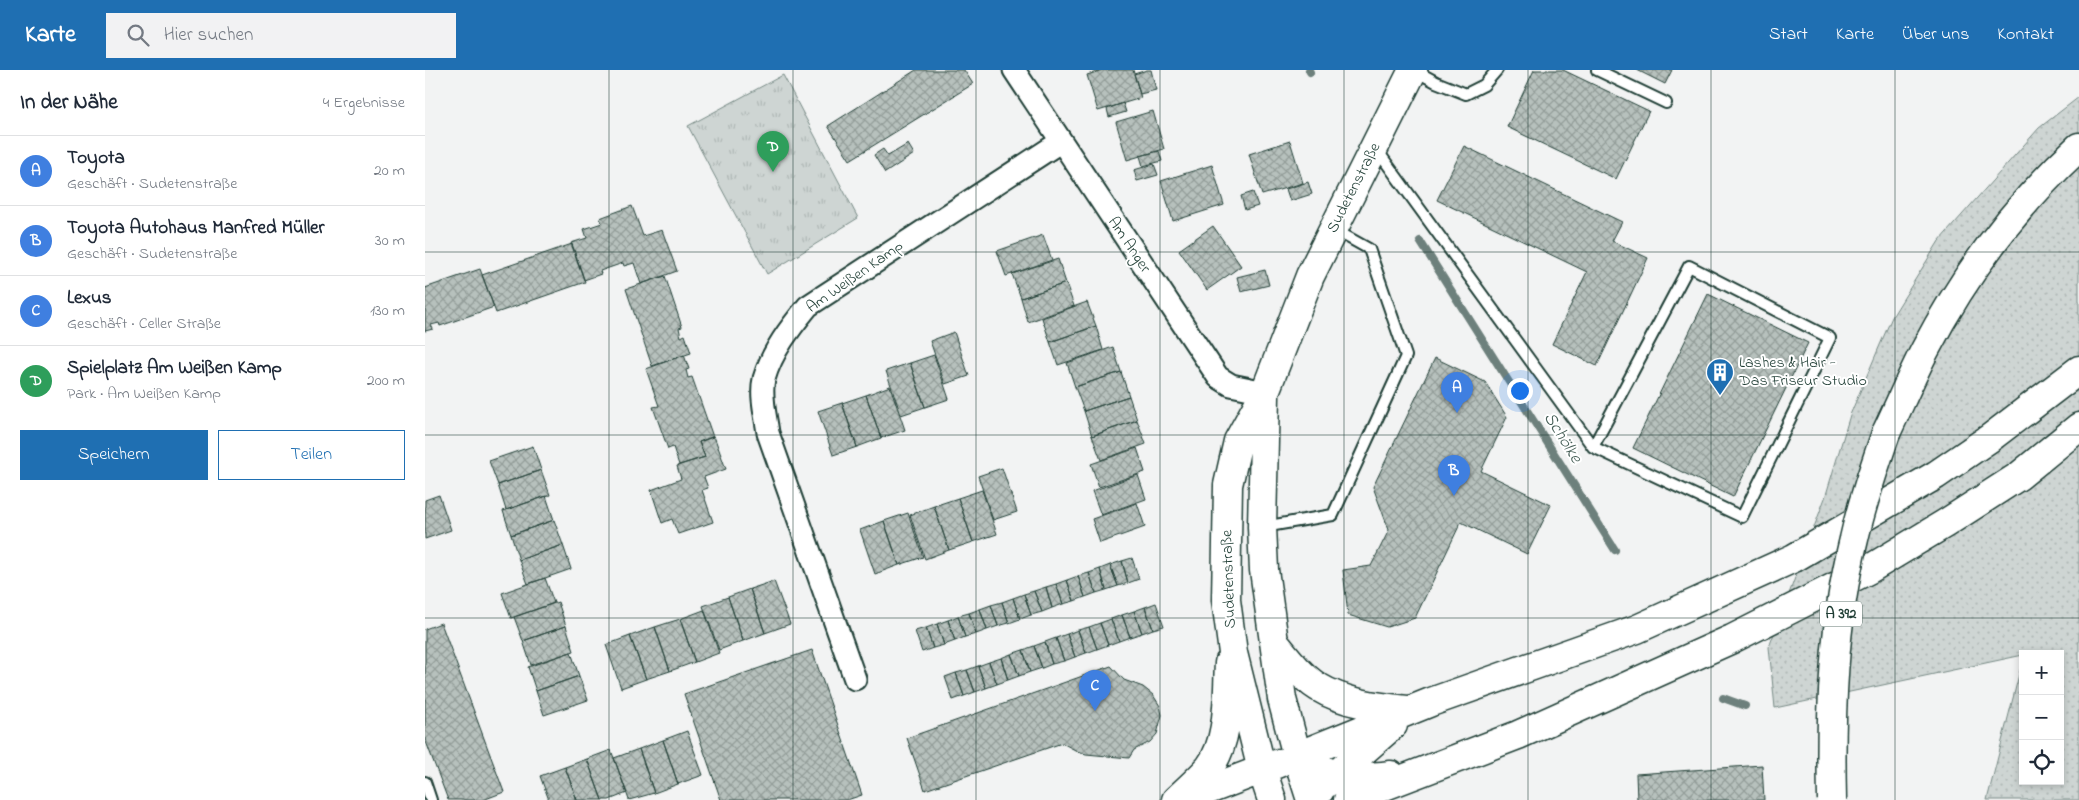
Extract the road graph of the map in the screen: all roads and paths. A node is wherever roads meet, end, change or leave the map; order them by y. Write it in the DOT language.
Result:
graph roads {
  1 [pos="1013,70"];
  2 [pos="1413,70"];
  3 [pos="1497,70"];
  4 [pos="1597,70"];
  5 [pos="1667,104"];
  6 [pos="1060,142"];
  7 [pos="2079,147"];
  8 [pos="1375,148"];
  9 [pos="1334,229"];
  10 [pos="2079,370"];
  11 [pos="1265,392"];
  12 [pos="2079,427"];
  13 [pos="1593,448"];
  14 [pos="1262,527"];
  15 [pos="1231,637"];
  16 [pos="1275,643"];
  17 [pos="855,678"];
  18 [pos="1409,711"];
  19 [pos="1427,770"];
  20 [pos="1272,773"];
  21 [pos="1335,775"];
  22 [pos="425,782"];
  23 [pos="431,800"];
  24 [pos="1176,800"];
  25 [pos="1181,800"];
  26 [pos="1312,800"];
  27 [pos="1348,800"];
  28 [pos="1398,800"];
  29 [pos="1832,800"];
  1 -- 6 [label="street, Am Anger"];
  2 -- 3 [label="lane"];
  2 -- 8 [label="main road, Sudetenstraße"];
  4 -- 5 [label="lane"];
  6 -- 11 [label="street, Am Anger"];
  6 -- 17 [label="street, Am Weißen Kamp"];
  7 -- 29 [label="main road, A 392, bridge"];
  8 -- 9 [label="main road, Sudetenstraße"];
  8 -- 13 [label="lane"];
  9 -- 11 [label="main road, Sudetenstraße"];
  9 -- 14 [label="lane"];
  10 -- 18 [label="main road"];
  11 -- 14 [label="main road, Sudetenstraße"];
  11 -- 15 [label="main road, Sudetenstraße"];
  12 -- 19 [label="main road"];
  13 -- 13 [label="lane"];
  14 -- 16 [label="main road, Sudetenstraße"];
  15 -- 20 [label="main road, Sudetenstraße"];
  15 -- 24 [label="main road"];
  16 -- 18 [label="main road"];
  16 -- 20 [label="main road, Sudetenstraße"];
  18 -- 20 [label="main road"];
  18 -- 21 [label="main road"];
  19 -- 21 [label="main road"];
  19 -- 27 [label="main road"];
  19 -- 28 [label="main road"];
  20 -- 21 [label="main road"];
  20 -- 25 [label="main road"];
  20 -- 26 [label="main road"];
  21 -- 26 [label="main road"];
  22 -- 23 [label="lane"];
}
